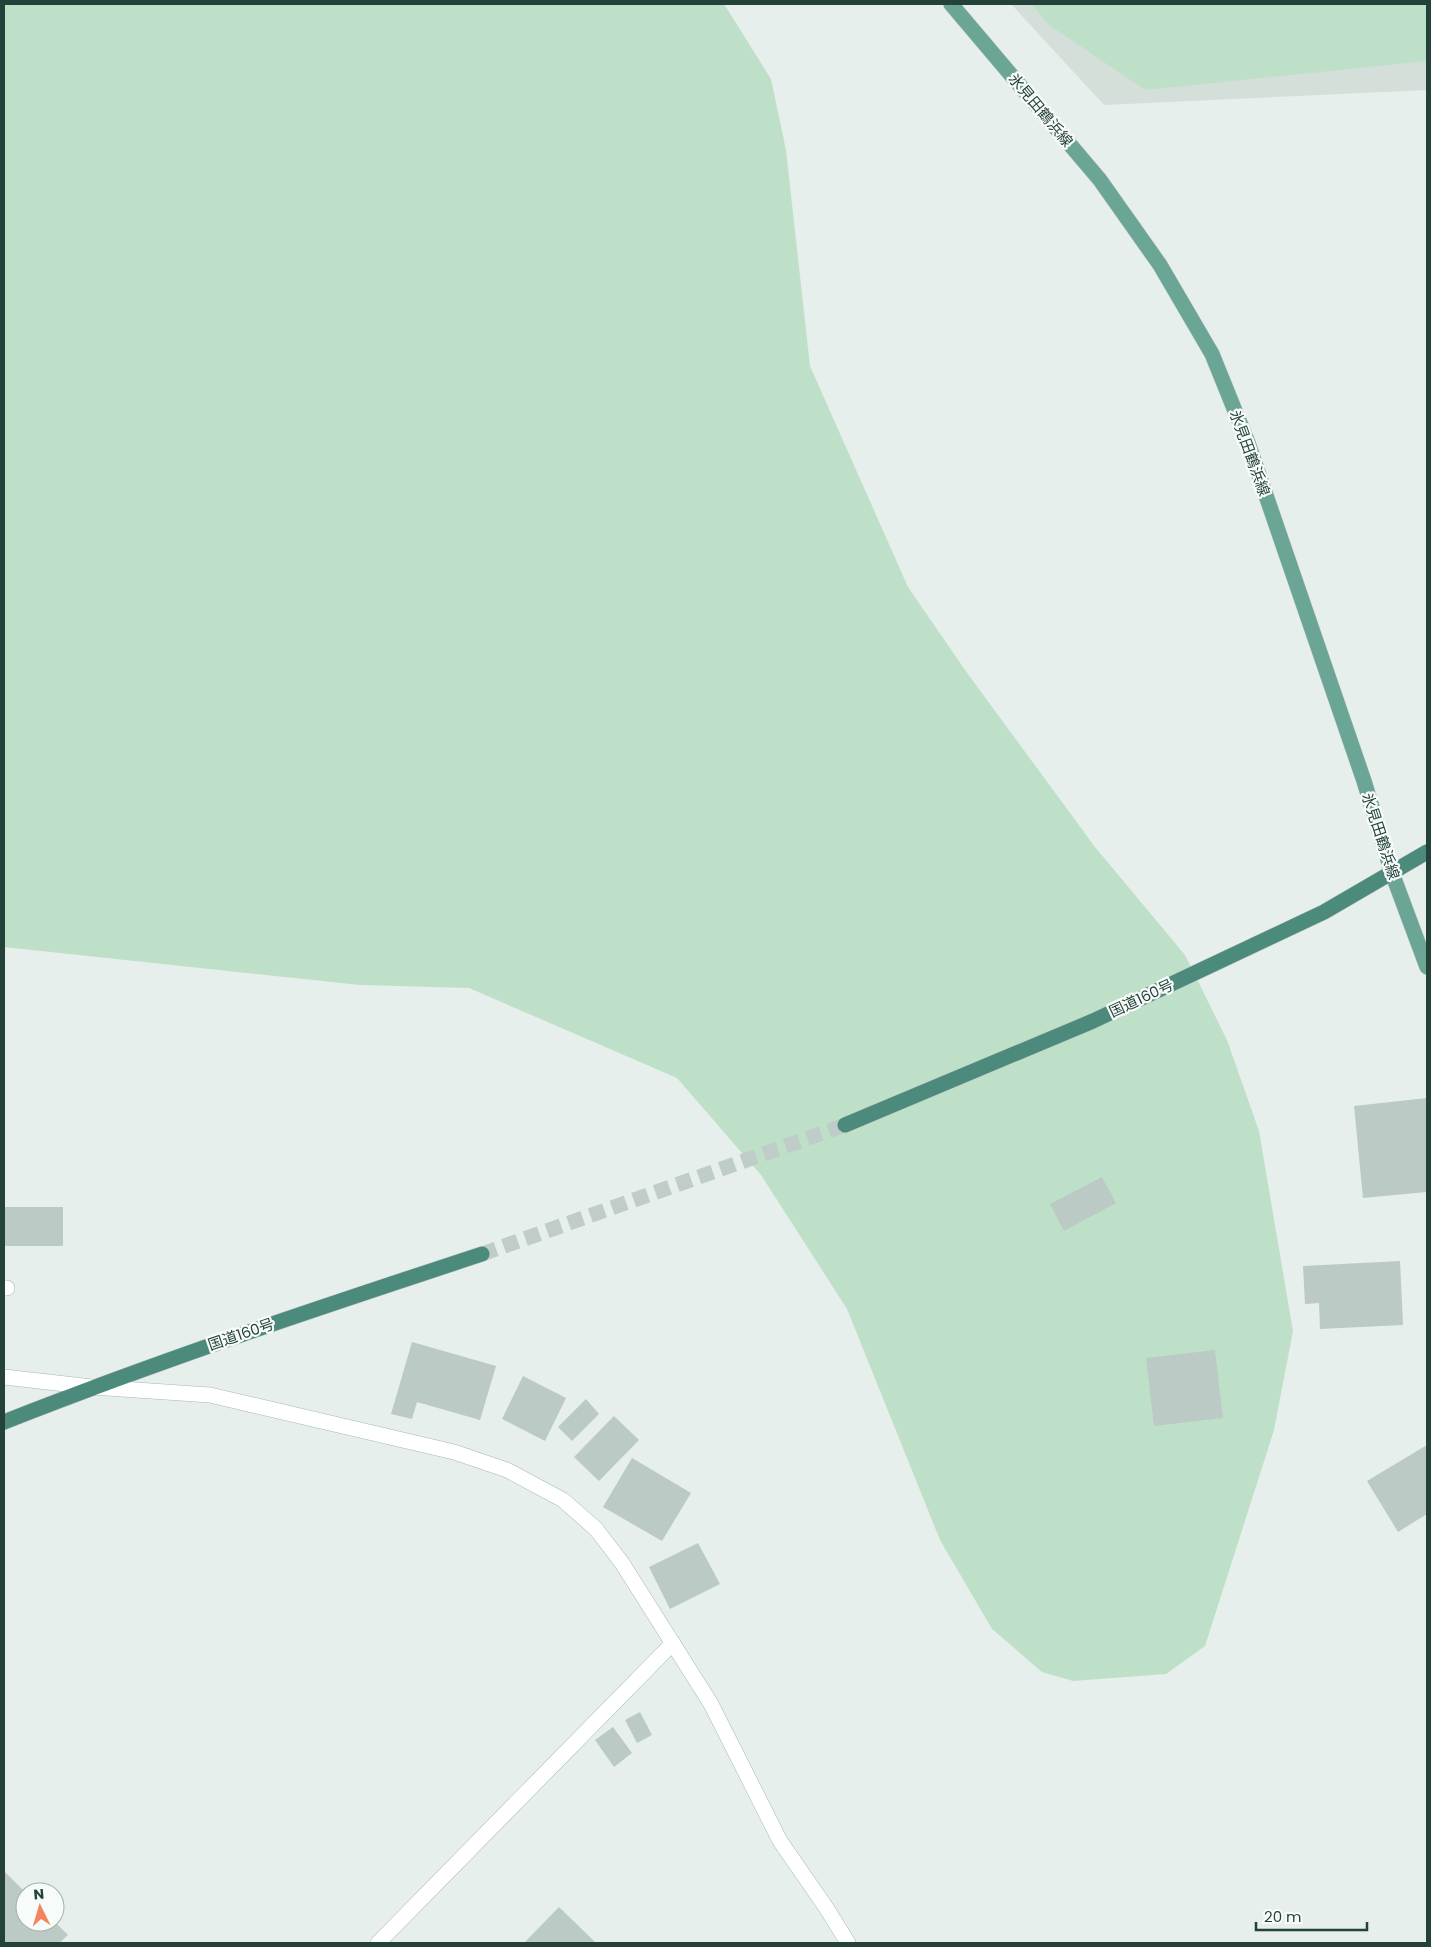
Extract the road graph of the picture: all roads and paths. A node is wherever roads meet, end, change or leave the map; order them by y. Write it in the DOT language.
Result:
graph roads {
  1 [pos="951,4"];
  2 [pos="1427,852"];
  3 [pos="1392,872"];
  4 [pos="1427,967"];
  5 [pos="845,1125"];
  6 [pos="482,1254"];
  7 [pos="4,1377"];
  8 [pos="92,1387"];
  9 [pos="4,1422"];
  10 [pos="673,1643"];
  11 [pos="378,1943"];
  12 [pos="848,1943"];
  1 -- 3 [label="main road, 氷見田鶴浜線"];
  2 -- 3 [label="highway, 国道160号"];
  3 -- 4 [label="main road, 氷見田鶴浜線"];
  3 -- 5 [label="highway, 国道160号"];
  6 -- 8 [label="highway, 国道160号"];
  7 -- 8 [label="street"];
  8 -- 9 [label="highway, 国道160号"];
  8 -- 10 [label="street"];
  10 -- 11 [label="street"];
  10 -- 12 [label="street"];
}
